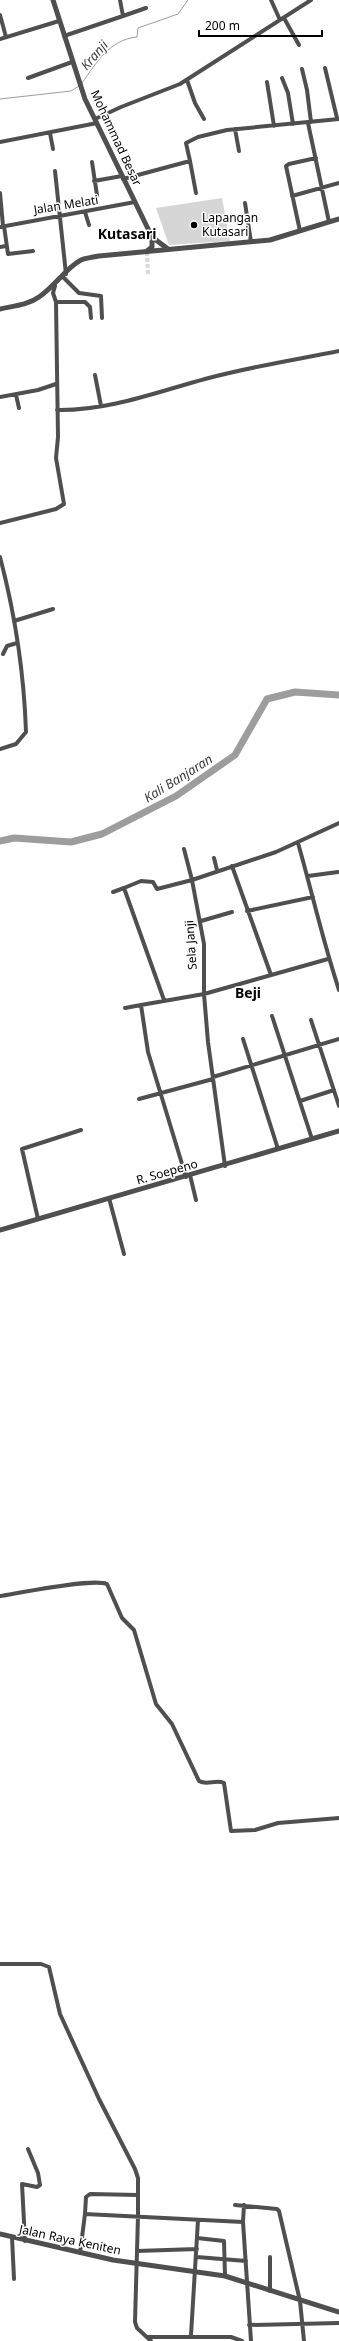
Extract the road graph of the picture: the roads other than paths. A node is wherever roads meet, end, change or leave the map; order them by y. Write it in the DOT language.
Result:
graph roads {
  1 [pos="53,0"];
  2 [pos="120,0"];
  3 [pos="271,0"];
  4 [pos="311,0"];
  5 [pos="146,8"];
  6 [pos="0,15"];
  7 [pos="123,16"];
  8 [pos="282,19"];
  9 [pos="59,21"];
  10 [pos="64,36"];
  11 [pos="6,37"];
  12 [pos="0,39"];
  13 [pos="299,45"];
  14 [pos="72,62"];
  15 [pos="325,68"];
  16 [pos="302,69"];
  17 [pos="28,78"];
  18 [pos="282,78"];
  19 [pos="187,80"];
  20 [pos="267,82"];
  21 [pos="338,118"];
  22 [pos="204,119"];
  23 [pos="96,121"];
  24 [pos="310,123"];
  25 [pos="293,124"];
  26 [pos="274,126"];
  27 [pos="235,129"];
  28 [pos="50,133"];
  29 [pos="0,142"];
  30 [pos="53,149"];
  31 [pos="239,151"];
  32 [pos="316,158"];
  33 [pos="190,161"];
  34 [pos="92,162"];
  35 [pos="55,171"];
  36 [pos="123,178"];
  37 [pos="94,181"];
  38 [pos="339,183"];
  39 [pos="322,188"];
  40 [pos="0,193"];
  41 [pos="196,193"];
  42 [pos="97,195"];
  43 [pos="292,196"];
  44 [pos="135,202"];
  45 [pos="245,203"];
  46 [pos="85,212"];
  47 [pos="60,215"];
  48 [pos="339,219"];
  49 [pos="329,222"];
  50 [pos="89,225"];
  51 [pos="3,226"];
  52 [pos="300,231"];
  53 [pos="152,237"];
  54 [pos="251,242"];
  55 [pos="6,246"];
  56 [pos="0,247"];
  57 [pos="168,249"];
  58 [pos="33,251"];
  59 [pos="147,252"];
  60 [pos="64,275"];
  61 [pos="55,286"];
  62 [pos="56,302"];
  63 [pos="0,309"];
  64 [pos="91,318"];
  65 [pos="102,318"];
  66 [pos="339,351"];
  67 [pos="95,375"];
  68 [pos="56,384"];
  69 [pos="16,395"];
  70 [pos="0,397"];
  71 [pos="101,406"];
  72 [pos="18,408"];
  73 [pos="57,410"];
  74 [pos="0,523"];
  75 [pos="0,557"];
  76 [pos="53,610"];
  77 [pos="14,621"];
  78 [pos="18,643"];
  79 [pos="3,654"];
  80 [pos="0,748"];
  81 [pos="338,823"];
  82 [pos="339,829"];
  83 [pos="298,843"];
  84 [pos="184,849"];
  85 [pos="214,858"];
  86 [pos="232,866"];
  87 [pos="218,870"];
  88 [pos="338,872"];
  89 [pos="308,876"];
  90 [pos="192,880"];
  91 [pos="124,888"];
  92 [pos="113,892"];
  93 [pos="313,897"];
  94 [pos="247,911"];
  95 [pos="232,912"];
  96 [pos="201,921"];
  97 [pos="328,958"];
  98 [pos="271,975"];
  99 [pos="339,990"];
  100 [pos="204,994"];
  101 [pos="164,1000"];
  102 [pos="141,1005"];
  103 [pos="124,1008"];
  104 [pos="272,1016"];
  105 [pos="311,1020"];
  106 [pos="243,1039"];
  107 [pos="339,1039"];
  108 [pos="319,1045"];
  109 [pos="286,1056"];
  110 [pos="252,1066"];
  111 [pos="213,1078"];
  112 [pos="334,1090"];
  113 [pos="162,1093"];
  114 [pos="140,1099"];
  115 [pos="300,1101"];
  116 [pos="339,1106"];
  117 [pos="81,1130"];
  118 [pos="339,1131"];
  119 [pos="312,1139"];
  120 [pos="278,1149"];
  121 [pos="224,1166"];
  122 [pos="188,1176"];
  123 [pos="109,1198"];
  124 [pos="196,1200"];
  125 [pos="38,1219"];
  126 [pos="0,1230"];
  127 [pos="124,1254"];
  128 [pos="0,1596"];
  129 [pos="339,1818"];
  130 [pos="0,1964"];
  131 [pos="28,2149"];
  132 [pos="138,2195"];
  133 [pos="235,2205"];
  134 [pos="244,2205"];
  135 [pos="85,2214"];
  136 [pos="138,2216"];
  137 [pos="198,2220"];
  138 [pos="243,2222"];
  139 [pos="0,2234"];
  140 [pos="12,2237"];
  141 [pos="197,2238"];
  142 [pos="25,2241"];
  143 [pos="197,2249"];
  144 [pos="137,2250"];
  145 [pos="80,2253"];
  146 [pos="197,2257"];
  147 [pos="270,2257"];
  148 [pos="224,2260"];
  149 [pos="246,2261"];
  150 [pos="136,2263"];
  151 [pos="195,2273"];
  152 [pos="225,2276"];
  153 [pos="14,2279"];
  154 [pos="248,2283"];
  155 [pos="270,2291"];
  156 [pos="300,2301"];
  157 [pos="339,2312"];
  158 [pos="339,2323"];
  159 [pos="301,2324"];
  160 [pos="249,2325"];
  161 [pos="191,2336"];
  162 [pos="148,2337"];
  163 [pos="231,2339"];
  164 [pos="151,2341"];
  165 [pos="242,2341"];
  166 [pos="251,2341"];
  167 [pos="304,2341"];
  1 -- 9 [label="street, Mohammad Besar"];
  2 -- 7 [label="street"];
  3 -- 8 [label="street"];
  4 -- 8 [label="street"];
  5 -- 7 [label="street"];
  6 -- 11 [label="street"];
  7 -- 10 [label="street"];
  8 -- 13 [label="street"];
  8 -- 19 [label="street"];
  9 -- 10 [label="street, Mohammad Besar"];
  9 -- 11 [label="street"];
  10 -- 14 [label="street, Mohammad Besar"];
  11 -- 12 [label="street"];
  14 -- 17 [label="street"];
  14 -- 23 [label="street, Mohammad Besar"];
  15 -- 21 [label="street"];
  16 -- 24 [label="street"];
  18 -- 25 [label="street"];
  19 -- 22 [label="street"];
  19 -- 23 [label="street"];
  20 -- 26 [label="street"];
  21 -- 24 [label="street"];
  23 -- 28 [label="street"];
  23 -- 36 [label="street, Mohammad Besar"];
  24 -- 25 [label="street"];
  24 -- 32 [label="street"];
  25 -- 26 [label="street"];
  26 -- 27 [label="street"];
  27 -- 31 [label="street"];
  27 -- 33 [label="street"];
  28 -- 29 [label="street"];
  28 -- 30 [label="street"];
  32 -- 39 [label="street"];
  32 -- 43 [label="street"];
  33 -- 36 [label="street"];
  33 -- 41 [label="street"];
  34 -- 37 [label="street"];
  35 -- 47 [label="street"];
  36 -- 37 [label="street"];
  36 -- 44 [label="street, Mohammad Besar"];
  37 -- 42 [label="street"];
  38 -- 39 [label="street"];
  39 -- 43 [label="street"];
  39 -- 49 [label="street"];
  40 -- 51 [label="street"];
  43 -- 52 [label="street"];
  44 -- 46 [label="street, Jalan Melati"];
  44 -- 53 [label="street, Mohammad Besar"];
  45 -- 54 [label="street"];
  46 -- 47 [label="street, Jalan Melati"];
  46 -- 50 [label="street"];
  47 -- 51 [label="street, Jalan Melati"];
  47 -- 60 [label="street"];
  48 -- 49 [label="street"];
  49 -- 52 [label="street"];
  51 -- 55 [label="street"];
  52 -- 54 [label="street"];
  53 -- 57 [label="street"];
  53 -- 59 [label="street"];
  54 -- 57 [label="street"];
  55 -- 56 [label="street"];
  55 -- 58 [label="street"];
  57 -- 59 [label="street"];
  59 -- 60 [label="street"];
  60 -- 61 [label="street"];
  60 -- 65 [label="street"];
  61 -- 62 [label="street"];
  61 -- 63 [label="street"];
  62 -- 64 [label="street"];
  62 -- 68 [label="street"];
  66 -- 71 [label="street"];
  67 -- 71 [label="street"];
  68 -- 69 [label="street"];
  68 -- 73 [label="street"];
  69 -- 70 [label="street"];
  69 -- 72 [label="street"];
  71 -- 73 [label="street"];
  73 -- 74 [label="street"];
  75 -- 77 [label="street"];
  76 -- 77 [label="street"];
  77 -- 78 [label="street"];
  78 -- 79 [label="street"];
  78 -- 80 [label="street"];
  81 -- 82 [label="street"];
  81 -- 83 [label="street"];
  83 -- 86 [label="street"];
  83 -- 89 [label="street"];
  84 -- 90 [label="street, Sela Janji"];
  85 -- 87 [label="street"];
  86 -- 87 [label="street"];
  86 -- 94 [label="street"];
  87 -- 90 [label="street"];
  88 -- 89 [label="street"];
  89 -- 93 [label="street"];
  90 -- 91 [label="street"];
  90 -- 96 [label="street, Sela Janji"];
  91 -- 92 [label="street"];
  91 -- 101 [label="street"];
  93 -- 94 [label="street"];
  93 -- 97 [label="street"];
  94 -- 98 [label="street"];
  95 -- 96 [label="street"];
  96 -- 100 [label="street, Sela Janji"];
  97 -- 98 [label="street"];
  97 -- 99 [label="street"];
  98 -- 100 [label="street"];
  100 -- 101 [label="street"];
  100 -- 111 [label="street, Sela Janji"];
  101 -- 102 [label="street"];
  102 -- 103 [label="street"];
  102 -- 113 [label="street"];
  104 -- 109 [label="street"];
  105 -- 108 [label="street"];
  106 -- 110 [label="street"];
  107 -- 108 [label="street"];
  108 -- 109 [label="street"];
  108 -- 112 [label="street"];
  109 -- 110 [label="street"];
  109 -- 115 [label="street"];
  110 -- 111 [label="street"];
  110 -- 120 [label="street"];
  111 -- 113 [label="street"];
  111 -- 121 [label="street, Sela Janji"];
  112 -- 115 [label="street"];
  112 -- 116 [label="street"];
  113 -- 114 [label="street"];
  113 -- 122 [label="street"];
  115 -- 119 [label="street"];
  117 -- 125 [label="street"];
  118 -- 119 [label="street, R. Soepeno"];
  119 -- 120 [label="street, R. Soepeno"];
  120 -- 121 [label="street, R. Soepeno"];
  121 -- 122 [label="street, R. Soepeno"];
  122 -- 123 [label="street, R. Soepeno"];
  122 -- 124 [label="street"];
  123 -- 125 [label="street, R. Soepeno"];
  123 -- 127 [label="street"];
  125 -- 126 [label="street, R. Soepeno"];
  128 -- 129 [label="street"];
  130 -- 132 [label="street"];
  131 -- 142 [label="street"];
  132 -- 135 [label="street"];
  132 -- 136 [label="street"];
  133 -- 134 [label="street"];
  134 -- 138 [label="street"];
  134 -- 156 [label="street"];
  135 -- 136 [label="street"];
  135 -- 145 [label="street"];
  136 -- 137 [label="street"];
  136 -- 144 [label="street"];
  137 -- 138 [label="street"];
  137 -- 141 [label="street"];
  138 -- 149 [label="street"];
  139 -- 140 [label="street, Jalan Raya Keniten"];
  140 -- 142 [label="street, Jalan Raya Keniten"];
  140 -- 153 [label="street"];
  141 -- 143 [label="street"];
  141 -- 148 [label="street"];
  142 -- 145 [label="street, Jalan Raya Keniten"];
  143 -- 144 [label="street"];
  143 -- 146 [label="street"];
  144 -- 150 [label="street"];
  145 -- 150 [label="street, Jalan Raya Keniten"];
  146 -- 148 [label="street"];
  146 -- 151 [label="street"];
  147 -- 155 [label="street"];
  148 -- 149 [label="street"];
  148 -- 152 [label="street"];
  149 -- 154 [label="street"];
  150 -- 151 [label="street, Jalan Raya Keniten"];
  150 -- 162 [label="street"];
  151 -- 152 [label="street, Jalan Raya Keniten"];
  151 -- 161 [label="street"];
  152 -- 154 [label="street, Jalan Raya Keniten"];
  154 -- 155 [label="street, Jalan Raya Keniten"];
  154 -- 160 [label="street"];
  155 -- 156 [label="street, Jalan Raya Keniten"];
  156 -- 157 [label="street, Jalan Raya Keniten"];
  156 -- 159 [label="street"];
  158 -- 159 [label="street"];
  159 -- 160 [label="street"];
  159 -- 167 [label="street"];
  160 -- 166 [label="street"];
  161 -- 162 [label="street"];
  161 -- 163 [label="street"];
  162 -- 164 [label="street"];
  163 -- 165 [label="street"];
}
